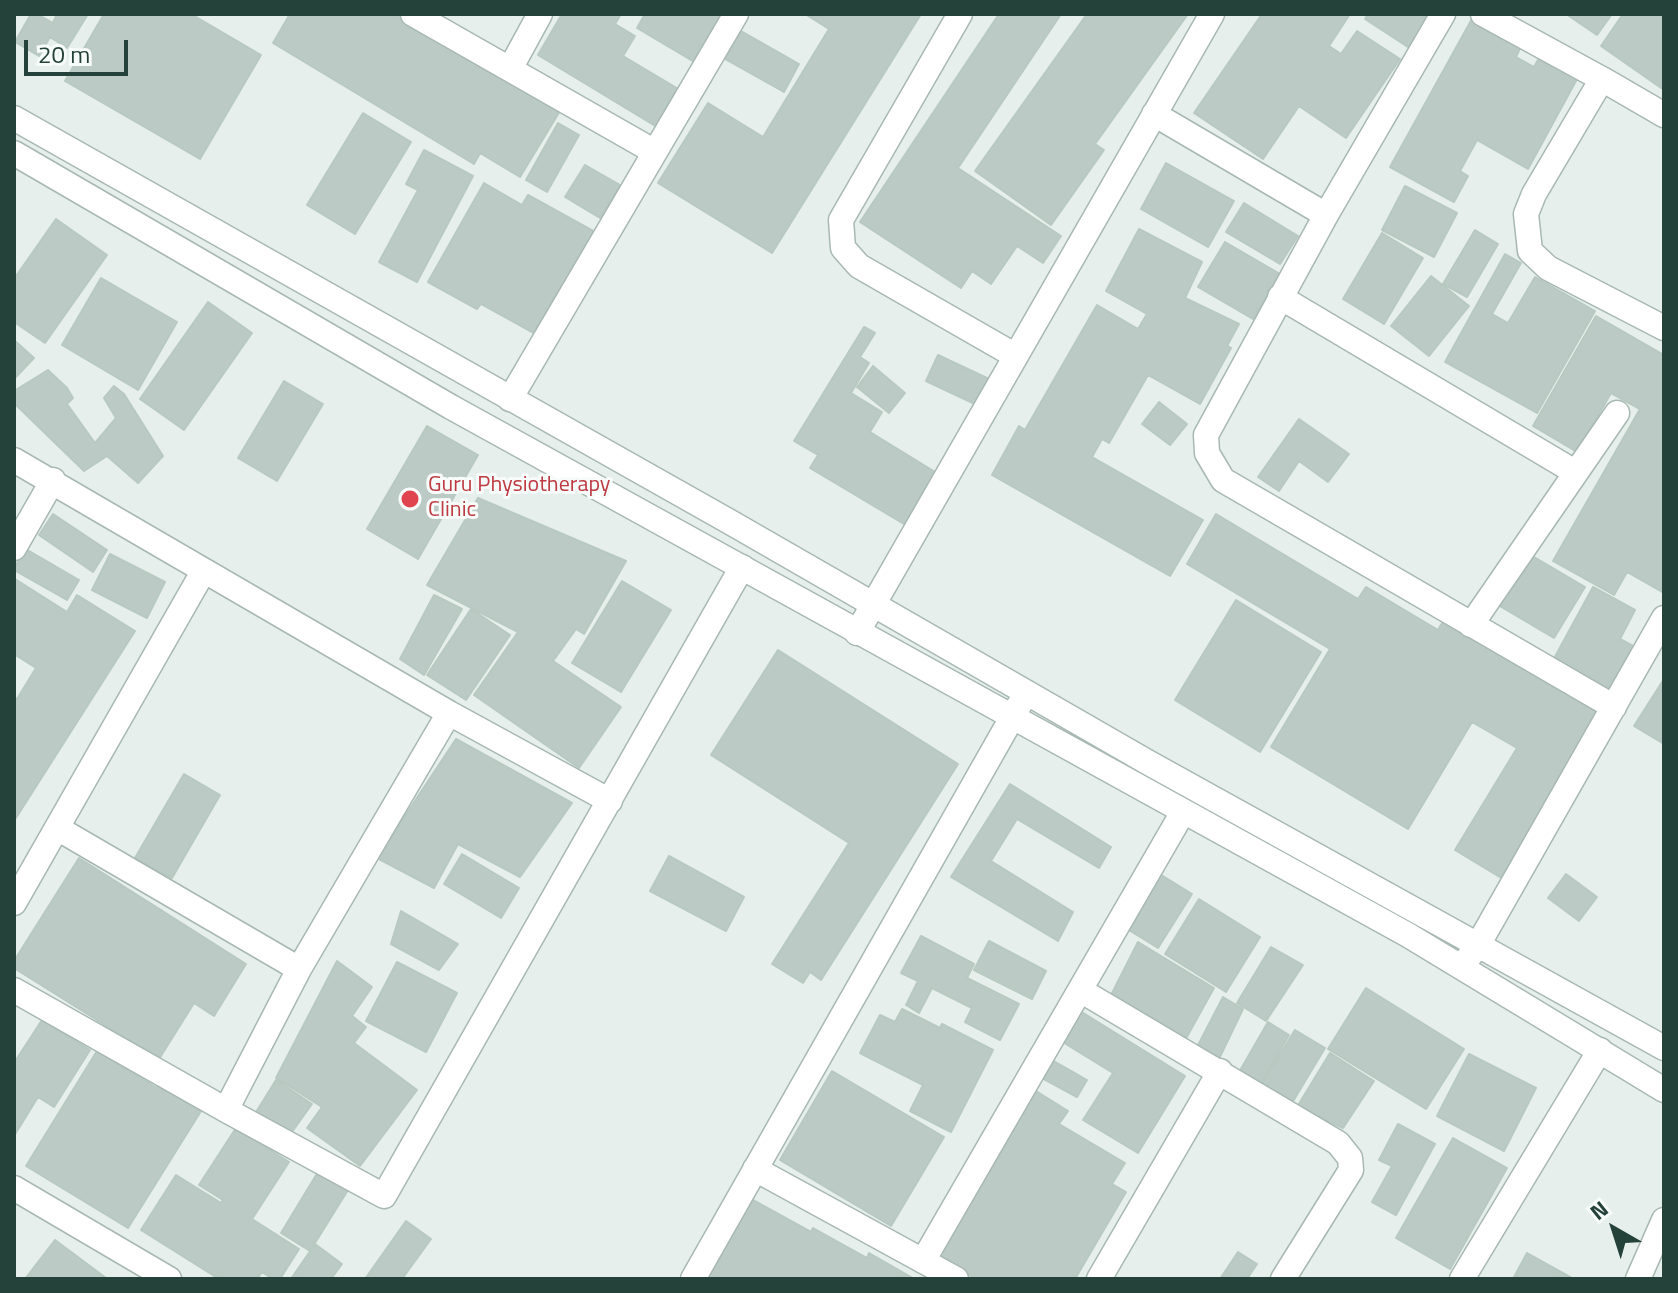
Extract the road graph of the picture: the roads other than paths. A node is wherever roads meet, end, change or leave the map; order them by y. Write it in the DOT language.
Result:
graph roads {
  1 [pos="413,14"];
  2 [pos="540,14"];
  3 [pos="736,14"];
  4 [pos="960,14"];
  5 [pos="1212,14"];
  6 [pos="1443,14"];
  7 [pos="1483,14"];
  8 [pos="510,69"];
  9 [pos="1602,79"];
  10 [pos="1154,114"];
  11 [pos="1664,115"];
  12 [pos="14,118"];
  13 [pos="655,152"];
  14 [pos="15,157"];
  15 [pos="1326,215"];
  16 [pos="1280,297"];
  17 [pos="1664,328"];
  18 [pos="1014,355"];
  19 [pos="510,399"];
  20 [pos="1617,413"];
  21 [pos="14,460"];
  22 [pos="1575,472"];
  23 [pos="53,480"];
  24 [pos="14,548"];
  25 [pos="742,567"];
  26 [pos="203,572"];
  27 [pos="871,604"];
  28 [pos="1664,618"];
  29 [pos="1471,625"];
  30 [pos="857,633"];
  31 [pos="1026,693"];
  32 [pos="1614,707"];
  33 [pos="449,713"];
  34 [pos="1011,718"];
  35 [pos="610,801"];
  36 [pos="1183,812"];
  37 [pos="57,828"];
  38 [pos="14,903"];
  39 [pos="1478,945"];
  40 [pos="1462,966"];
  41 [pos="299,969"];
  42 [pos="14,990"];
  43 [pos="1080,990"];
  44 [pos="1664,1048"];
  45 [pos="1600,1050"];
  46 [pos="1220,1071"];
  47 [pos="1664,1090"];
  48 [pos="226,1110"];
  49 [pos="755,1169"];
  50 [pos="14,1188"];
  51 [pos="1664,1220"];
  52 [pos="923,1261"];
  53 [pos="1285,1278"];
  54 [pos="169,1279"];
  55 [pos="693,1279"];
  56 [pos="956,1279"];
  57 [pos="1099,1279"];
  58 [pos="1462,1279"];
  59 [pos="1638,1279"];
  1 -- 8 [label="street"];
  2 -- 8 [label="street"];
  3 -- 13 [label="street"];
  4 -- 18 [label="street"];
  5 -- 10 [label="street"];
  6 -- 15 [label="street"];
  7 -- 9 [label="street"];
  8 -- 13 [label="street"];
  9 -- 11 [label="street"];
  9 -- 17 [label="street"];
  10 -- 15 [label="street"];
  10 -- 18 [label="street"];
  12 -- 19 [label="street"];
  13 -- 19 [label="street"];
  14 -- 25 [label="street"];
  15 -- 16 [label="street"];
  16 -- 22 [label="street"];
  16 -- 29 [label="street"];
  18 -- 27 [label="street"];
  19 -- 27 [label="street"];
  20 -- 22 [label="street"];
  21 -- 23 [label="street"];
  22 -- 29 [label="street"];
  23 -- 24 [label="street"];
  23 -- 26 [label="street"];
  25 -- 30 [label="street"];
  25 -- 35 [label="street"];
  26 -- 33 [label="street"];
  26 -- 37 [label="street"];
  27 -- 30 [label="street"];
  27 -- 31 [label="street"];
  28 -- 32 [label="street"];
  29 -- 32 [label="street"];
  30 -- 34 [label="street"];
  31 -- 34 [label="street"];
  31 -- 39 [label="street"];
  32 -- 39 [label="street"];
  33 -- 35 [label="street"];
  33 -- 41 [label="street"];
  34 -- 36 [label="street"];
  34 -- 49 [label="street"];
  35 -- 48 [label="street"];
  36 -- 40 [label="street"];
  36 -- 43 [label="street"];
  37 -- 38 [label="street"];
  37 -- 41 [label="street"];
  39 -- 40 [label="street"];
  39 -- 44 [label="street"];
  40 -- 45 [label="street"];
  41 -- 48 [label="street"];
  42 -- 48 [label="street"];
  43 -- 46 [label="street"];
  43 -- 52 [label="street"];
  45 -- 47 [label="street"];
  45 -- 58 [label="street"];
  46 -- 53 [label="street"];
  46 -- 57 [label="street"];
  49 -- 52 [label="street"];
  49 -- 55 [label="street"];
  50 -- 54 [label="street"];
  51 -- 59 [label="street"];
  52 -- 56 [label="street"];
}
